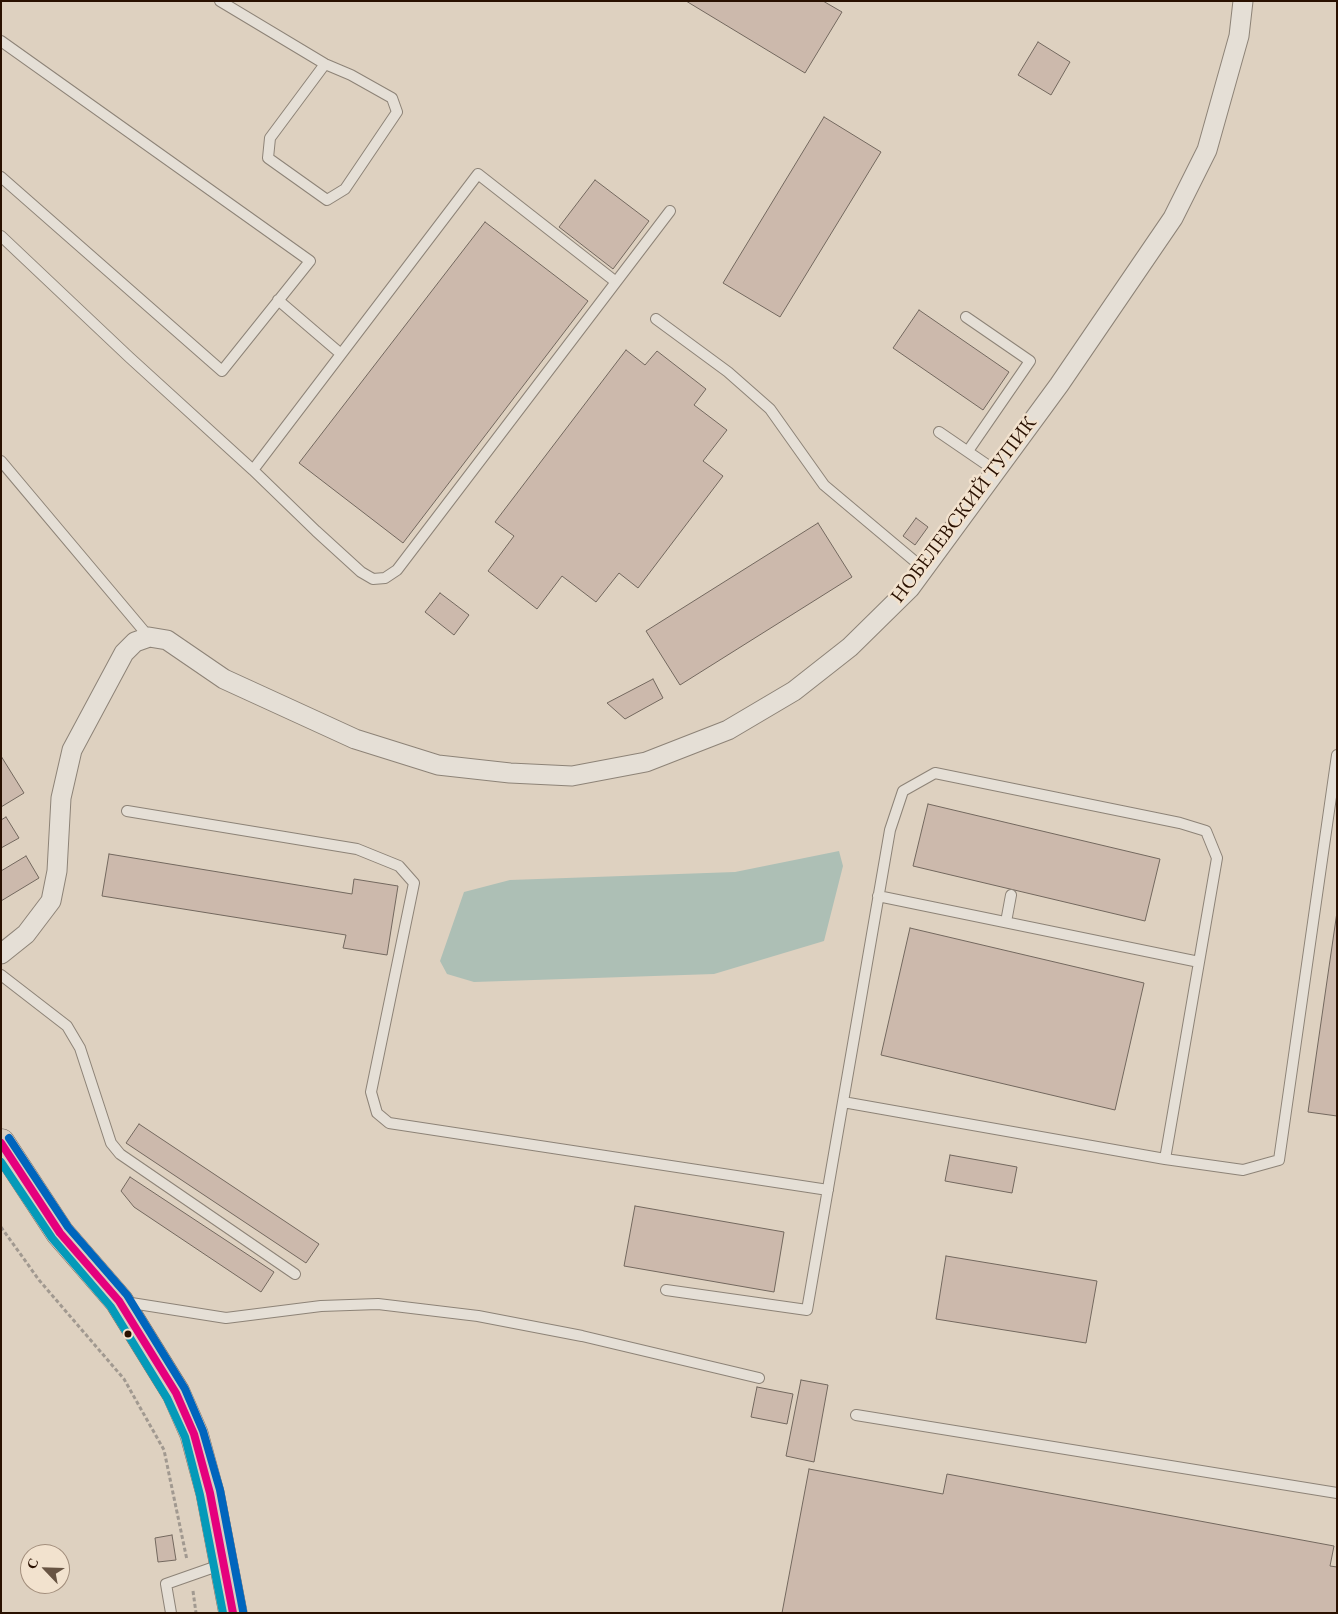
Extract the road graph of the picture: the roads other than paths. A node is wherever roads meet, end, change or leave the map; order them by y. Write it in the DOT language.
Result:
graph roads {
  1 [pos="220,1"];
  2 [pos="1243,1"];
  3 [pos="1,42"];
  4 [pos="325,64"];
  5 [pos="1,177"];
  6 [pos="670,211"];
  7 [pos="1,236"];
  8 [pos="616,282"];
  9 [pos="278,300"];
  10 [pos="966,317"];
  11 [pos="656,319"];
  12 [pos="342,354"];
  13 [pos="940,432"];
  14 [pos="968,451"];
  15 [pos="1,461"];
  16 [pos="254,470"];
  17 [pos="996,471"];
  18 [pos="924,569"];
  19 [pos="149,637"];
  20 [pos="1337,755"];
  21 [pos="127,811"];
  22 [pos="1011,895"];
  23 [pos="878,896"];
  24 [pos="1006,922"];
  25 [pos="1,954"];
  26 [pos="1199,962"];
  27 [pos="1,975"];
  28 [pos="843,1102"];
  29 [pos="1,1143"];
  30 [pos="1165,1159"];
  31 [pos="828,1190"];
  32 [pos="295,1274"];
  33 [pos="666,1290"];
  34 [pos="119,1302"];
  35 [pos="759,1378"];
  36 [pos="856,1415"];
  37 [pos="1337,1493"];
  38 [pos="224,1564"];
  39 [pos="171,1613"];
  40 [pos="233,1613"];
  1 -- 4 [label="lane"];
  2 -- 17 [label="street, НОБЕЛЕВСКИЙ ТУПИК"];
  3 -- 9 [label="lane"];
  4 -- 4 [label="lane"];
  5 -- 9 [label="lane"];
  6 -- 8 [label="lane"];
  7 -- 16 [label="lane"];
  8 -- 12 [label="lane"];
  8 -- 16 [label="lane"];
  9 -- 12 [label="lane"];
  10 -- 14 [label="lane"];
  11 -- 18 [label="lane"];
  12 -- 16 [label="lane"];
  13 -- 14 [label="lane"];
  14 -- 17 [label="lane"];
  15 -- 19 [label="lane"];
  17 -- 18 [label="street, НОБЕЛЕВСКИЙ ТУПИК"];
  18 -- 19 [label="street, НОБЕЛЕВСКИЙ ТУПИК"];
  19 -- 25 [label="street"];
  20 -- 30 [label="lane"];
  21 -- 31 [label="lane"];
  22 -- 24 [label="lane"];
  23 -- 24 [label="lane"];
  23 -- 26 [label="lane"];
  23 -- 28 [label="lane"];
  24 -- 26 [label="lane"];
  26 -- 30 [label="lane"];
  27 -- 32 [label="lane"];
  28 -- 30 [label="lane"];
  28 -- 31 [label="lane"];
  29 -- 34 [label="main road"];
  31 -- 33 [label="lane"];
  34 -- 35 [label="lane"];
  34 -- 38 [label="main road"];
  36 -- 37 [label="lane"];
  38 -- 39 [label="lane"];
  38 -- 40 [label="main road"];
}
